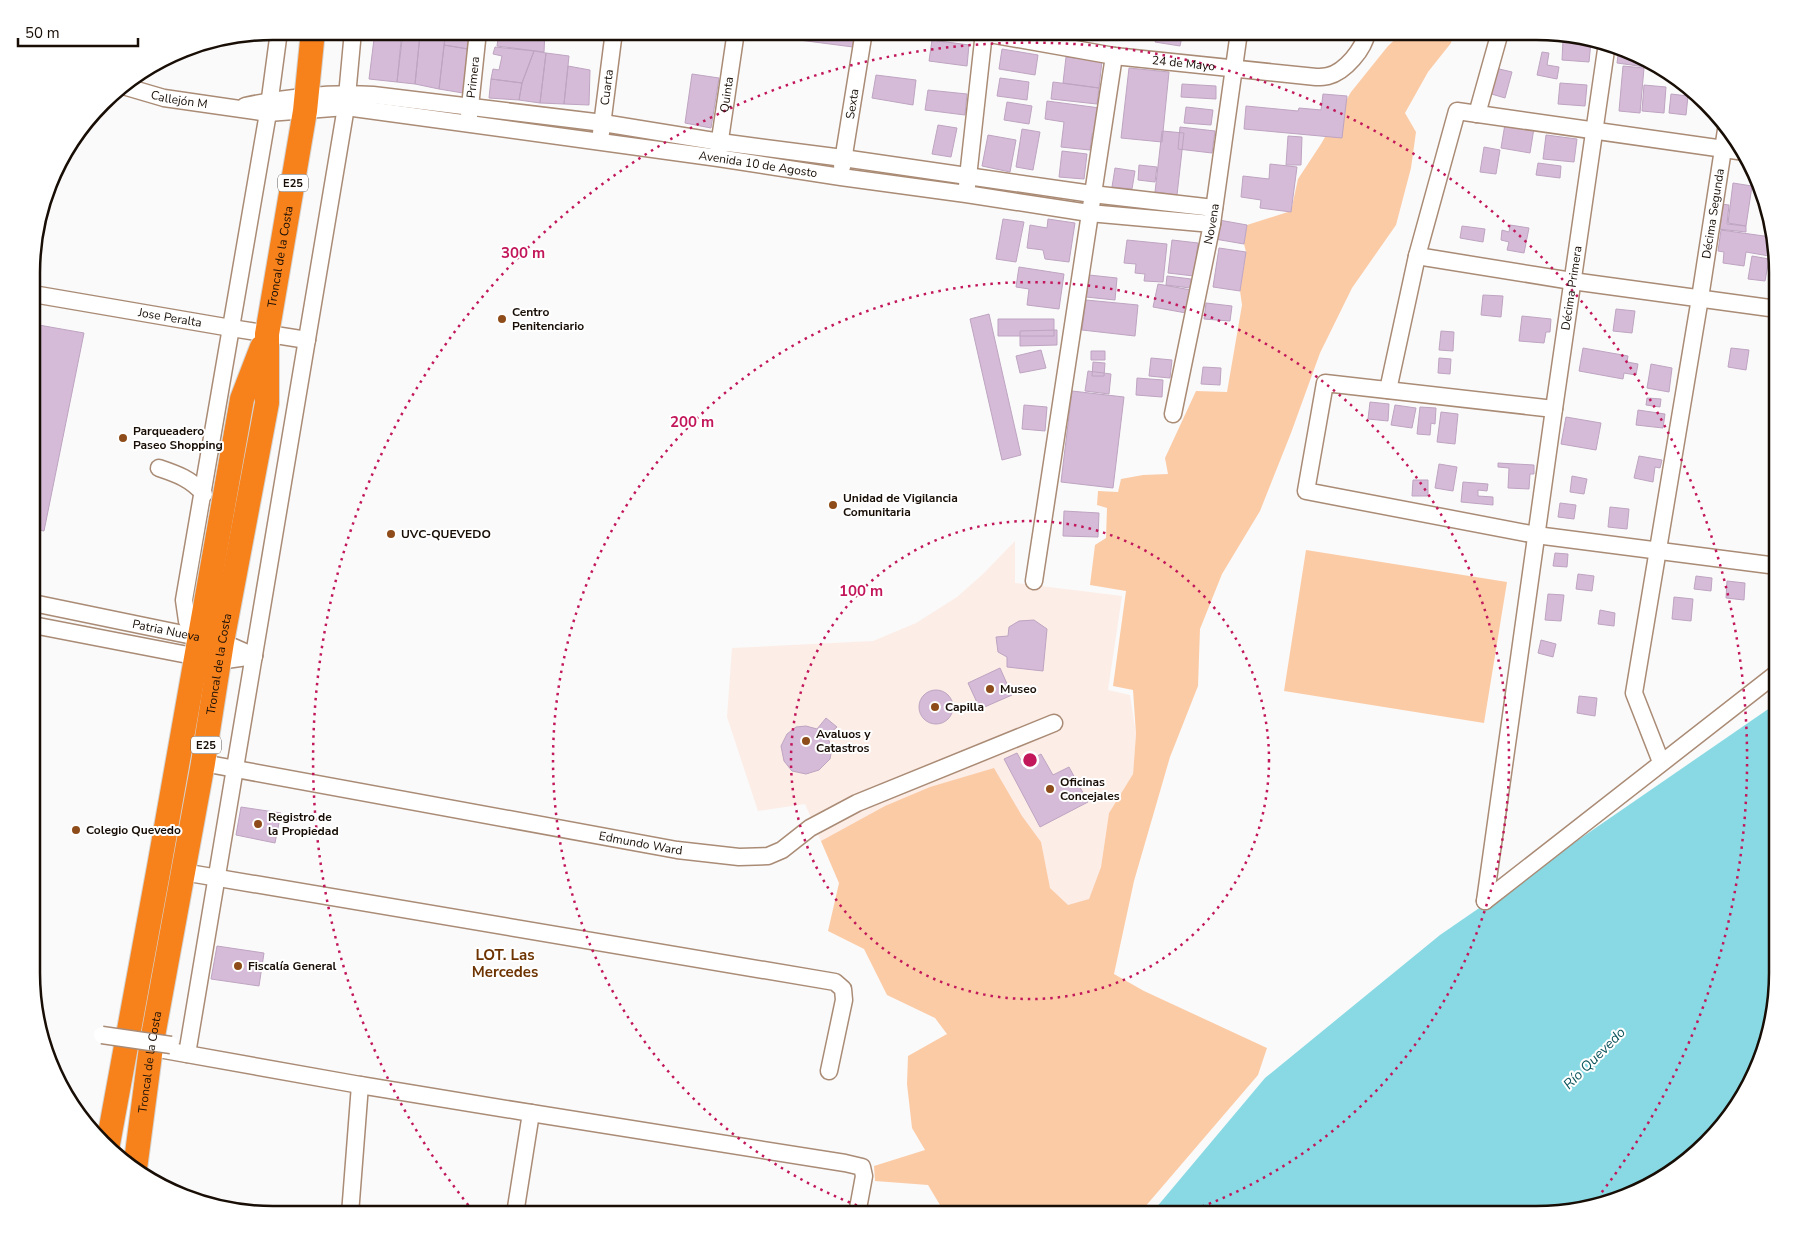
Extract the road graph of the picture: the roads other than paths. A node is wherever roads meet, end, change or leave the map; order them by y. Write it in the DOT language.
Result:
graph roads {
  1 [pos="278,40"];
  2 [pos="312,40"];
  3 [pos="352,40"];
  4 [pos="477,40"];
  5 [pos="613,40"];
  6 [pos="735,40"];
  7 [pos="863,40"];
  8 [pos="981,40"];
  9 [pos="1026,40"];
  10 [pos="1238,40"];
  11 [pos="1365,40"];
  12 [pos="1498,40"];
  13 [pos="1607,51"];
  14 [pos="1114,56"];
  15 [pos="1234,68"];
  16 [pos="131,88"];
  17 [pos="347,100"];
  18 [pos="306,103"];
  19 [pos="269,107"];
  20 [pos="470,107"];
  21 [pos="1477,114"];
  22 [pos="603,123"];
  23 [pos="468,125"];
  24 [pos="1595,130"];
  25 [pos="1725,137"];
  26 [pos="600,142"];
  27 [pos="1723,148"];
  28 [pos="719,150"];
  29 [pos="1734,150"];
  30 [pos="843,158"];
  31 [pos="968,176"];
  32 [pos="841,177"];
  33 [pos="966,194"];
  34 [pos="1092,194"];
  35 [pos="1214,208"];
  36 [pos="1090,213"];
  37 [pos="1212,224"];
  38 [pos="1417,256"];
  39 [pos="1572,281"];
  40 [pos="40,295"];
  41 [pos="1700,298"];
  42 [pos="1769,308"];
  43 [pos="231,328"];
  44 [pos="267,334"];
  45 [pos="307,340"];
  46 [pos="1388,390"];
  47 [pos="1554,409"];
  48 [pos="1173,414"];
  49 [pos="209,459"];
  50 [pos="204,494"];
  51 [pos="1536,535"];
  52 [pos="1658,551"];
  53 [pos="1769,565"];
  54 [pos="1034,581"];
  55 [pos="40,605"];
  56 [pos="40,626"];
  57 [pos="209,649"];
  58 [pos="254,656"];
  59 [pos="1769,679"];
  60 [pos="1054,723"];
  61 [pos="1662,762"];
  62 [pos="203,763"];
  63 [pos="235,768"];
  64 [pos="183,872"];
  65 [pos="216,877"];
  66 [pos="102,1035"];
  67 [pos="161,1046"];
  68 [pos="187,1054"];
  69 [pos="829,1071"];
  70 [pos="360,1085"];
  71 [pos="531,1112"];
  72 [pos="109,1139"];
  73 [pos="137,1162"];
  74 [pos="351,1206"];
  75 [pos="516,1206"];
  76 [pos="858,1206"];
  1 -- 19 [label="street"];
  2 -- 18 [label="highway, Troncal de la Costa / E25"];
  3 -- 17 [label="street"];
  4 -- 20 [label="street, Primera"];
  5 -- 22 [label="street, Cuarta"];
  6 -- 28 [label="street, Quinta"];
  7 -- 30 [label="street, Sexta"];
  8 -- 31 [label="street"];
  9 -- 14 [label="street, 24 de Mayo"];
  10 -- 15 [label="street, Novena"];
  11 -- 15 [label="street, 24 de Mayo"];
  12 -- 21 [label="street"];
  13 -- 24 [label="street, Décima Primera"];
  14 -- 15 [label="street, 24 de Mayo"];
  14 -- 34 [label="street"];
  15 -- 35 [label="street, Novena"];
  16 -- 19 [label="street, Callejón M"];
  17 -- 18 [label="street, Avenida 10 de Agosto"];
  17 -- 20 [label="street, Avenida 10 de Agosto"];
  17 -- 23 [label="street, Avenida 10 de Agosto"];
  17 -- 45 [label="street"];
  18 -- 19 [label="street, Callejón M"];
  18 -- 44 [label="highway, Troncal de la Costa / E25"];
  19 -- 43 [label="street"];
  20 -- 22 [label="street, Avenida 10 de Agosto"];
  20 -- 23 [label="street, Primera"];
  21 -- 24 [label="street"];
  21 -- 38 [label="street"];
  22 -- 26 [label="street, Cuarta"];
  22 -- 28 [label="street, Avenida 10 de Agosto"];
  23 -- 26 [label="street, Avenida 10 de Agosto"];
  24 -- 27 [label="street"];
  24 -- 39 [label="street, Décima Primera"];
  25 -- 27 [label="street, Décima Segunda"];
  26 -- 28 [label="street, Avenida 10 de Agosto"];
  27 -- 29 [label="street"];
  27 -- 41 [label="street, Décima Segunda"];
  28 -- 30 [label="street, Avenida 10 de Agosto"];
  28 -- 32 [label="street, Avenida 10 de Agosto"];
  30 -- 31 [label="street, Avenida 10 de Agosto"];
  30 -- 32 [label="street, Sexta"];
  31 -- 33 [label="street"];
  31 -- 34 [label="street, Avenida 10 de Agosto"];
  32 -- 33 [label="street, Avenida 10 de Agosto"];
  33 -- 36 [label="street, Avenida 10 de Agosto"];
  34 -- 35 [label="street, Avenida 10 de Agosto"];
  34 -- 36 [label="street"];
  35 -- 37 [label="street, Novena"];
  36 -- 37 [label="street, Avenida 10 de Agosto"];
  36 -- 54 [label="street"];
  37 -- 48 [label="street, Novena"];
  38 -- 39 [label="street"];
  38 -- 46 [label="street"];
  39 -- 41 [label="street"];
  39 -- 47 [label="street, Décima Primera"];
  40 -- 43 [label="street, Jose Peralta"];
  41 -- 42 [label="street"];
  41 -- 52 [label="street, Décima Segunda"];
  43 -- 44 [label="street, Jose Peralta"];
  43 -- 49 [label="street"];
  44 -- 45 [label="street, Jose Peralta"];
  44 -- 57 [label="highway, Troncal de la Costa / E25"];
  45 -- 58 [label="street"];
  46 -- 47 [label="street"];
  46 -- 51 [label="street"];
  47 -- 51 [label="street, Décima Primera"];
  49 -- 50 [label="street"];
  49 -- 50 [label="street"];
  50 -- 57 [label="street"];
  51 -- 52 [label="street"];
  51 -- 61 [label="street, Décima Primera"];
  52 -- 53 [label="street"];
  52 -- 61 [label="street, Décima Segunda"];
  55 -- 57 [label="street, Patria Nueva"];
  56 -- 57 [label="street, Patria Nueva"];
  57 -- 58 [label="street, Patria Nueva"];
  57 -- 62 [label="highway, Troncal de la Costa / E25"];
  57 -- 72 [label="highway, Troncal de la Costa / E25"];
  58 -- 63 [label="street"];
  59 -- 61 [label="street"];
  60 -- 63 [label="street, Edmundo Ward"];
  62 -- 63 [label="street, Edmundo Ward"];
  62 -- 64 [label="highway, Troncal de la Costa / E25"];
  63 -- 65 [label="street"];
  64 -- 65 [label="street"];
  64 -- 67 [label="highway, Troncal de la Costa / E25"];
  65 -- 68 [label="street"];
  65 -- 69 [label="street"];
  66 -- 67 [label="street, bridge"];
  67 -- 68 [label="street"];
  67 -- 73 [label="highway, Troncal de la Costa / E25"];
  68 -- 70 [label="street"];
  70 -- 71 [label="street"];
  70 -- 74 [label="street"];
  71 -- 75 [label="street"];
  71 -- 76 [label="street"];
}
